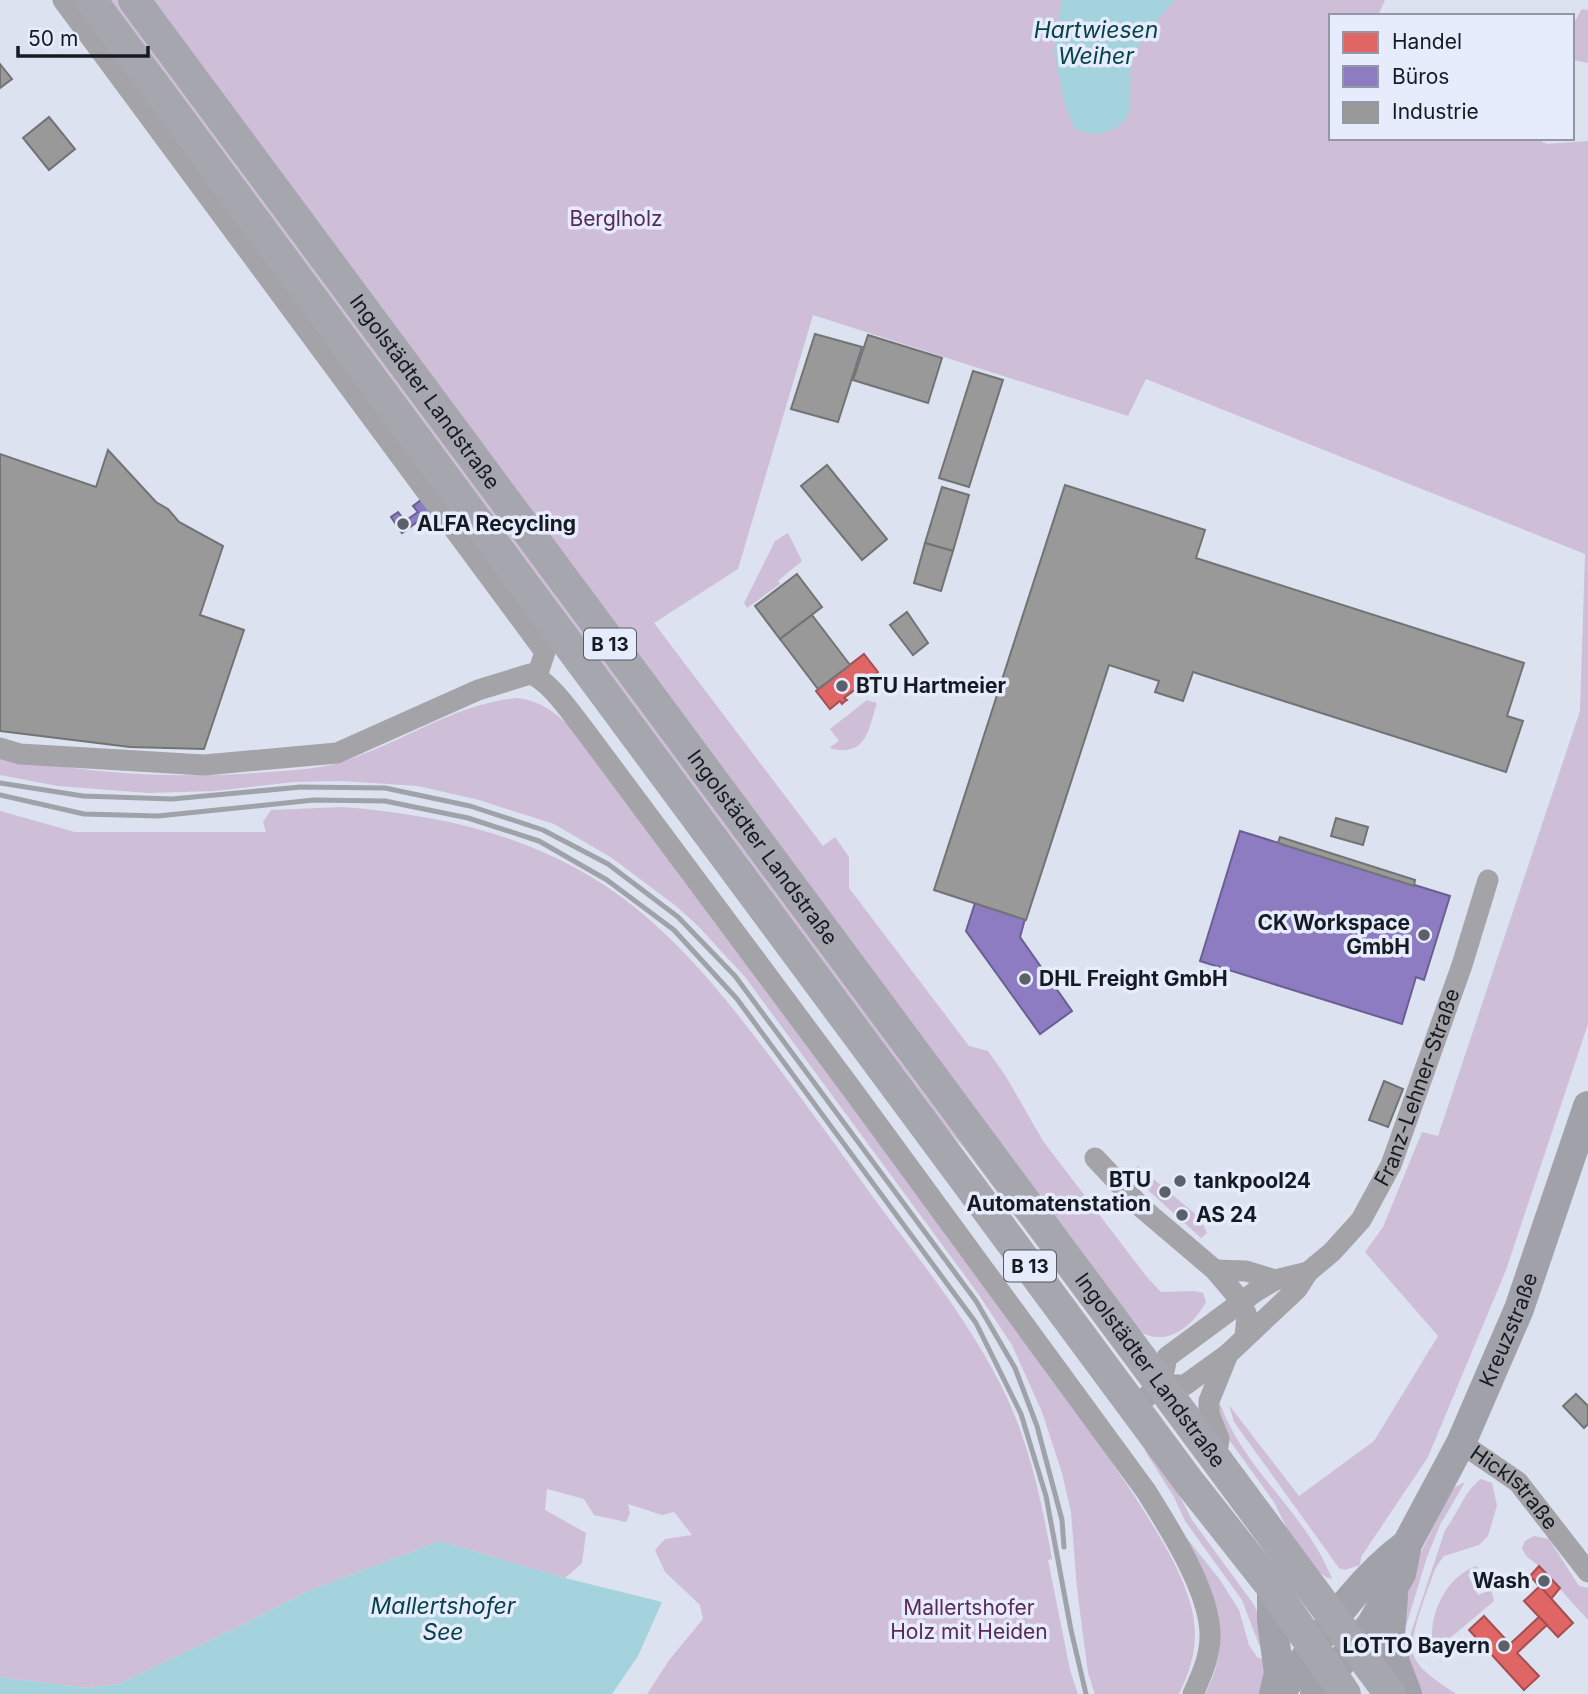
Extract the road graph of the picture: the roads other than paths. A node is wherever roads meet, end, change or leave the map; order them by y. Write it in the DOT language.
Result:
graph roads {
  1 [pos="63,0"];
  2 [pos="91,0"];
  3 [pos="134,0"];
  4 [pos="537,676"];
  5 [pos="0,748"];
  6 [pos="1488,880"];
  7 [pos="1588,1106"];
  8 [pos="1095,1157"];
  9 [pos="1215,1270"];
  10 [pos="1307,1272"];
  11 [pos="1275,1280"];
  12 [pos="1241,1301"];
  13 [pos="1283,1302"];
  14 [pos="1245,1336"];
  15 [pos="1228,1354"];
  16 [pos="1161,1385"];
  17 [pos="1134,1407"];
  18 [pos="1461,1443"];
  19 [pos="1216,1460"];
  20 [pos="1407,1544"];
  21 [pos="1588,1572"];
  22 [pos="1272,1587"];
  23 [pos="1393,1591"];
  24 [pos="1335,1618"];
  25 [pos="1355,1645"];
  26 [pos="1314,1648"];
  27 [pos="1331,1688"];
  28 [pos="1193,1694"];
  29 [pos="1277,1694"];
  30 [pos="1390,1694"];
  31 [pos="1407,1694"];
  1 -- 4 [label="street"];
  2 -- 17 [label="main road, Ingolstädter Landstraße / B 13"];
  3 -- 16 [label="main road, Ingolstädter Landstraße / B 13"];
  4 -- 5 [label="street"];
  4 -- 28 [label="street"];
  6 -- 10 [label="street, Franz-Lehner-Straße"];
  7 -- 18 [label="main road, Kreuzstraße"];
  8 -- 9 [label="street"];
  9 -- 11 [label="street, Franz-Lehner-Straße"];
  9 -- 12 [label="street"];
  10 -- 11 [label="street, Franz-Lehner-Straße"];
  10 -- 13 [label="street, Franz-Lehner-Straße"];
  11 -- 12 [label="street, Franz-Lehner-Straße"];
  11 -- 13 [label="street"];
  12 -- 14 [label="street"];
  12 -- 16 [label="street, Franz-Lehner-Straße"];
  13 -- 14 [label="street, Franz-Lehner-Straße"];
  14 -- 15 [label="street, Franz-Lehner-Straße"];
  15 -- 16 [label="street, Franz-Lehner-Straße"];
  15 -- 19 [label="street"];
  16 -- 17 [label="street, Franz-Lehner-Straße"];
  16 -- 19 [label="main road, Ingolstädter Landstraße / B 13"];
  17 -- 22 [label="main road, Ingolstädter Landstraße / B 13"];
  18 -- 20 [label="main road, Kreuzstraße"];
  18 -- 21 [label="street, Hicklstraße"];
  19 -- 24 [label="main road, Ingolstädter Landstraße / B 13"];
  20 -- 23 [label="main road, Kreuzstraße"];
  20 -- 24 [label="main road, Kreuzstraße"];
  22 -- 26 [label="main road, Ingolstädter Landstraße / B 13"];
  22 -- 29 [label="main road"];
  23 -- 25 [label="main road, Kreuzstraße"];
  23 -- 31 [label="main road, Kreuzstraße"];
  24 -- 25 [label="main road, Ingolstädter Landstraße / B 13"];
  24 -- 26 [label="main road, Kreuzstraße"];
  25 -- 27 [label="main road, Kreuzstraße"];
  25 -- 30 [label="main road, Ingolstädter Landstraße / B 13"];
  26 -- 27 [label="main road, Ingolstädter Landstraße / B 13"];
  26 -- 29 [label="main road, Kreuzstraße"];
}
